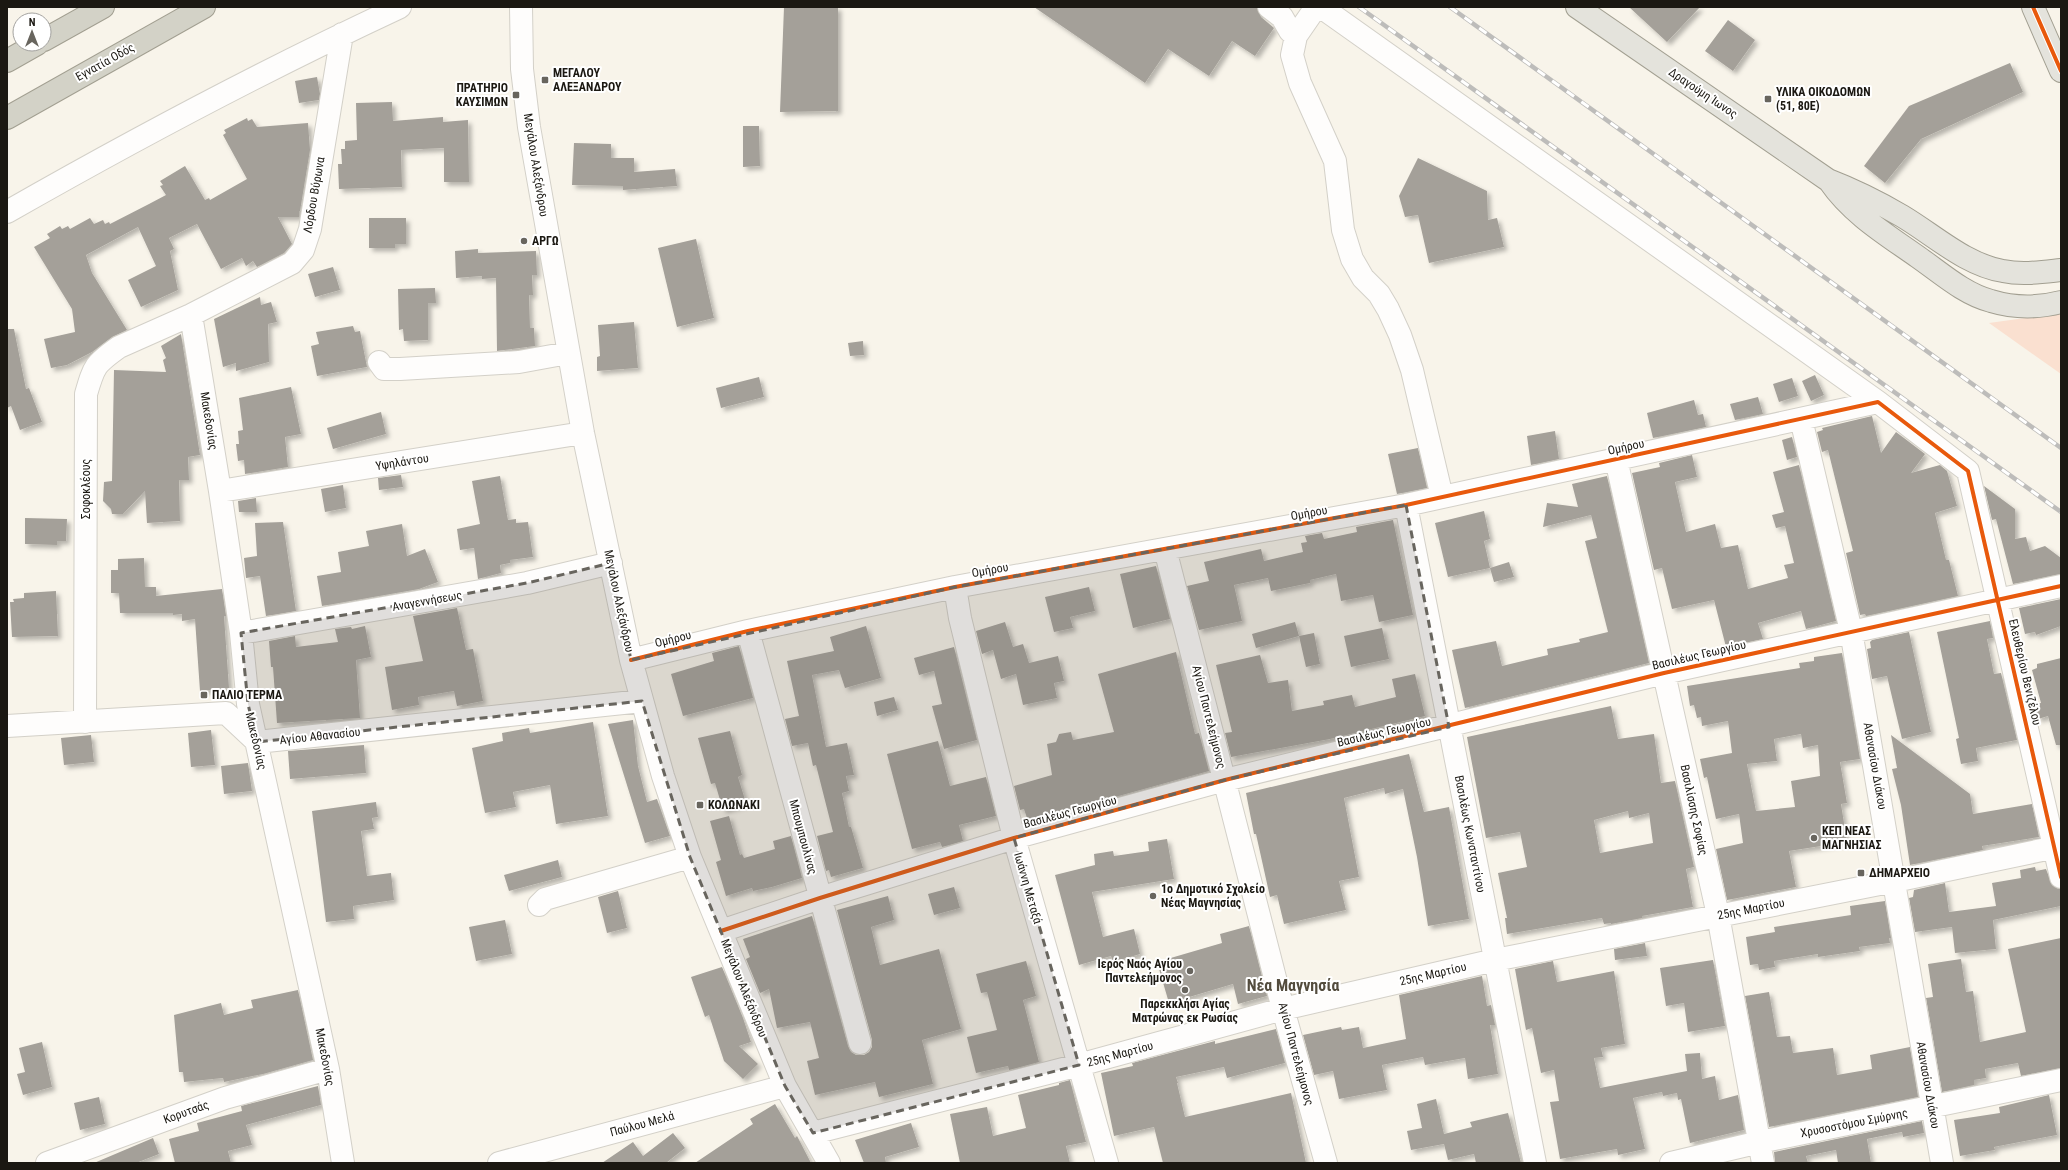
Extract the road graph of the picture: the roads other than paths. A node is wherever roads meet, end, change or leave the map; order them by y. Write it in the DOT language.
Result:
graph roads {
  1 [pos="103,7"];
  2 [pos="204,7"];
  3 [pos="400,7"];
  4 [pos="521,7"];
  5 [pos="1269,7"];
  6 [pos="1316,7"];
  7 [pos="1321,7"];
  8 [pos="1577,7"];
  9 [pos="2033,7"];
  10 [pos="342,34"];
  11 [pos="52,36"];
  12 [pos="1296,36"];
  13 [pos="23,52"];
  14 [pos="7,61"];
  15 [pos="2061,71"];
  16 [pos="7,118"];
  17 [pos="1828,180"];
  18 [pos="7,212"];
  19 [pos="2061,270"];
  20 [pos="2061,302"];
  21 [pos="191,315"];
  22 [pos="568,353"];
  23 [pos="379,362"];
  24 [pos="1878,402"];
  25 [pos="1800,419"];
  26 [pos="583,434"];
  27 [pos="1616,459"];
  28 [pos="220,491"];
  29 [pos="1442,497"];
  30 [pos="1406,505"];
  31 [pos="1166,549"];
  32 [pos="611,563"];
  33 [pos="2061,586"];
  34 [pos="955,587"];
  35 [pos="1998,599"];
  36 [pos="748,631"];
  37 [pos="1852,631"];
  38 [pos="241,633"];
  39 [pos="631,660"];
  40 [pos="1664,673"];
  41 [pos="642,701"];
  42 [pos="248,704"];
  43 [pos="226,713"];
  44 [pos="86,722"];
  45 [pos="7,726"];
  46 [pos="1449,726"];
  47 [pos="257,742"];
  48 [pos="1225,780"];
  49 [pos="1014,838"];
  50 [pos="2058,847"];
  51 [pos="690,857"];
  52 [pos="2061,877"];
  53 [pos="1895,881"];
  54 [pos="820,898"];
  55 [pos="539,905"];
  56 [pos="1718,915"];
  57 [pos="720,931"];
  58 [pos="1495,960"];
  59 [pos="1283,1009"];
  60 [pos="860,1043"];
  61 [pos="1079,1066"];
  62 [pos="328,1069"];
  63 [pos="2061,1080"];
  64 [pos="785,1086"];
  65 [pos="1931,1108"];
  66 [pos="813,1133"];
  67 [pos="1760,1142"];
  68 [pos="549,1157"];
  69 [pos="51,1162"];
  70 [pos="343,1163"];
  71 [pos="500,1163"];
  72 [pos="829,1163"];
  73 [pos="1107,1163"];
  74 [pos="1326,1163"];
  75 [pos="1535,1163"];
  76 [pos="1671,1163"];
  77 [pos="1763,1163"];
  78 [pos="1942,1163"];
  1 -- 11 [label="highway"];
  2 -- 16 [label="highway, Εγνατία Οδός"];
  3 -- 10 [label="street"];
  4 -- 22 [label="street, Μεγάλου Αλεξάνδρου"];
  5 -- 12 [label="street"];
  6 -- 12 [label="street"];
  7 -- 24 [label="street"];
  8 -- 17 [label="main road, Δραγούμη Ίωνος"];
  9 -- 15 [label="main road"];
  10 -- 18 [label="street"];
  10 -- 21 [label="street, Λόρδου Βύρωνα"];
  12 -- 29 [label="street"];
  13 -- 14 [label="highway"];
  17 -- 19 [label="main road, Δραγούμη Ίωνος"];
  17 -- 20 [label="main road, Δραγούμη Ίωνος"];
  21 -- 28 [label="street, Μακεδονίας"];
  21 -- 44 [label="street, Σοφοκλέους"];
  22 -- 23 [label="street"];
  22 -- 26 [label="street, Μεγάλου Αλεξάνδρου"];
  24 -- 25 [label="street, Ομήρου"];
  24 -- 35 [label="street, Ελευθερίου Βενιζέλου"];
  25 -- 27 [label="street, Ομήρου"];
  25 -- 37 [label="street, Αθανασίου Διάκου"];
  26 -- 28 [label="street, Υψηλάντου"];
  26 -- 32 [label="street, Μεγάλου Αλεξάνδρου"];
  27 -- 29 [label="street, Ομήρου"];
  27 -- 40 [label="street, Βασιλίσσης Σοφίας"];
  28 -- 38 [label="street, Μακεδονίας"];
  29 -- 30 [label="street, Ομήρου"];
  30 -- 31 [label="street, Ομήρου"];
  30 -- 46 [label="street, Βασιλέως Κωνσταντίνου"];
  31 -- 34 [label="street, Ομήρου"];
  31 -- 48 [label="street, Αγίου Παντελεήμονος"];
  32 -- 38 [label="street, Αναγεννήσεως"];
  32 -- 39 [label="street, Μεγάλου Αλεξάνδρου"];
  33 -- 35 [label="street, Βασιλέως Γεωργίου"];
  34 -- 36 [label="street, Ομήρου"];
  34 -- 49 [label="street, Ιωάννη Μεταξά"];
  35 -- 37 [label="street, Βασιλέως Γεωργίου"];
  35 -- 50 [label="street, Ελευθερίου Βενιζέλου"];
  36 -- 39 [label="street, Ομήρου"];
  36 -- 54 [label="street, Μπουμπουλίνας"];
  37 -- 40 [label="street, Βασιλέως Γεωργίου"];
  37 -- 53 [label="street, Αθανασίου Διάκου"];
  38 -- 42 [label="street, Μακεδονίας"];
  39 -- 41 [label="street, Μεγάλου Αλεξάνδρου"];
  40 -- 46 [label="street, Βασιλέως Γεωργίου"];
  40 -- 56 [label="street, Βασιλίσσης Σοφίας"];
  41 -- 47 [label="street, Αγίου Αθανασίου"];
  41 -- 51 [label="street, Μεγάλου Αλεξάνδρου"];
  42 -- 43 [label="street"];
  42 -- 47 [label="street, Μακεδονίας"];
  43 -- 44 [label="street"];
  43 -- 47 [label="street"];
  44 -- 45 [label="street"];
  46 -- 48 [label="street, Βασιλέως Γεωργίου"];
  46 -- 58 [label="street, Βασιλέως Κωνσταντίνου"];
  47 -- 62 [label="street, Μακεδονίας"];
  48 -- 49 [label="street, Βασιλέως Γεωργίου"];
  48 -- 59 [label="street, Αγίου Παντελεήμονος"];
  49 -- 54 [label="street, Βασιλέως Γεωργίου"];
  49 -- 61 [label="street, Ιωάννη Μεταξά"];
  50 -- 52 [label="street, Ελευθερίου Βενιζέλου"];
  50 -- 53 [label="street, 25ης Μαρτίου"];
  51 -- 55 [label="street"];
  51 -- 57 [label="street, Μεγάλου Αλεξάνδρου"];
  53 -- 56 [label="street, 25ης Μαρτίου"];
  53 -- 65 [label="street, Αθανασίου Διάκου"];
  54 -- 57 [label="street, Βασιλέως Γεωργίου"];
  54 -- 60 [label="street, Μπουμπουλίνας"];
  56 -- 58 [label="street, 25ης Μαρτίου"];
  56 -- 67 [label="street, Βασιλίσσης Σοφίας"];
  57 -- 64 [label="street, Μεγάλου Αλεξάνδρου"];
  58 -- 59 [label="street, 25ης Μαρτίου"];
  58 -- 75 [label="street, Βασιλέως Κωνσταντίνου"];
  59 -- 61 [label="street, 25ης Μαρτίου"];
  59 -- 74 [label="street, Αγίου Παντελεήμονος"];
  61 -- 66 [label="street, 25ης Μαρτίου"];
  61 -- 73 [label="street, Ιωάννη Μεταξά"];
  62 -- 69 [label="street, Κορυτσάς"];
  62 -- 70 [label="street, Μακεδονίας"];
  63 -- 65 [label="street, Χρυσοστόμου Σμύρνης"];
  64 -- 66 [label="street, Μεγάλου Αλεξάνδρου"];
  64 -- 68 [label="street, Παύλου Μελά"];
  65 -- 67 [label="street, Χρυσοστόμου Σμύρνης"];
  65 -- 78 [label="street, Αθανασίου Διάκου"];
  66 -- 72 [label="street, Μεγάλου Αλεξάνδρου"];
  67 -- 76 [label="street, Χρυσοστόμου Σμύρνης"];
  67 -- 77 [label="street, Βασιλίσσης Σοφίας"];
  68 -- 71 [label="street, Παύλου Μελά"];
}
